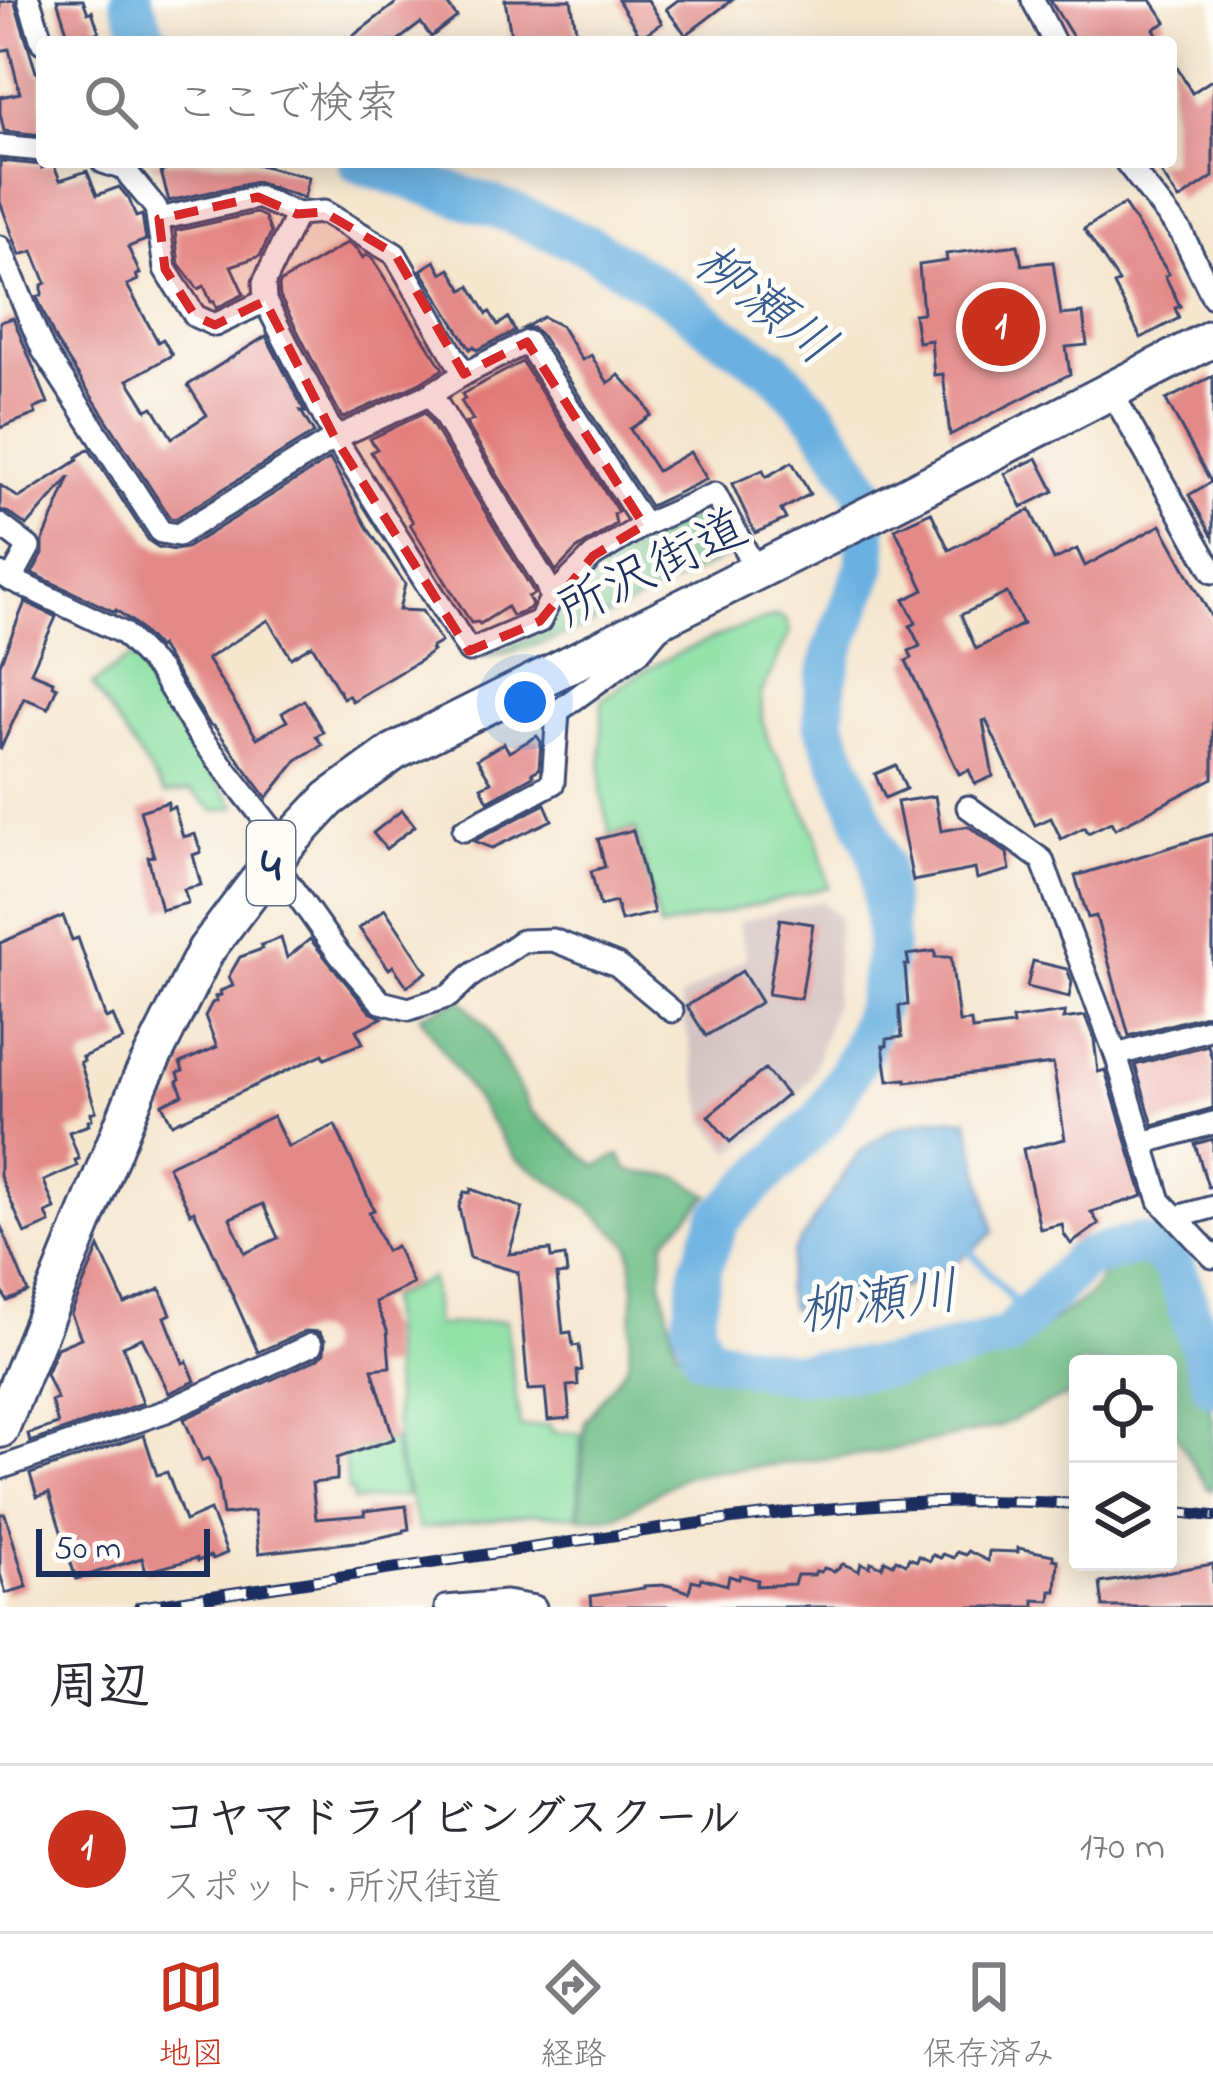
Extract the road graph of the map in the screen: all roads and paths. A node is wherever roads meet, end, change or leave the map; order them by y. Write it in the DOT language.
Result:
graph roads {
  1 [pos="29,0"];
  2 [pos="1033,0"];
  3 [pos="40,36"];
  4 [pos="1051,36"];
  5 [pos="0,146"];
  6 [pos="36,149"];
  7 [pos="121,168"];
  8 [pos="1131,168"];
  9 [pos="297,214"];
  10 [pos="159,219"];
  11 [pos="0,247"];
  12 [pos="1213,297"];
  13 [pos="266,301"];
  14 [pos="1213,338"];
  15 [pos="464,374"];
  16 [pos="1112,391"];
  17 [pos="431,394"];
  18 [pos="335,438"];
  19 [pos="0,525"];
  20 [pos="644,525"];
  21 [pos="757,572"];
  22 [pos="1213,572"];
  23 [pos="6,577"];
  24 [pos="551,598"];
  25 [pos="670,614"];
  26 [pos="968,807"];
  27 [pos="464,830"];
  28 [pos="279,853"];
  29 [pos="672,1011"];
  30 [pos="1213,1028"];
  31 [pos="1116,1055"];
  32 [pos="1213,1123"];
  33 [pos="1143,1143"];
  34 [pos="1213,1207"];
  35 [pos="1178,1217"];
  36 [pos="1213,1257"];
  37 [pos="311,1345"];
  38 [pos="0,1429"];
  39 [pos="0,1468"];
  40 [pos="446,1607"];
  41 [pos="535,1607"];
  1 -- 3 [label="street"];
  2 -- 4 [label="street"];
  5 -- 6 [label="street"];
  7 -- 10 [label="street"];
  8 -- 12 [label="street"];
  9 -- 10 [label="street"];
  9 -- 13 [label="street"];
  9 -- 15 [label="street"];
  10 -- 13 [label="street"];
  11 -- 18 [label="street"];
  13 -- 18 [label="street"];
  14 -- 16 [label="main road, 所沢街道 / 4"];
  15 -- 17 [label="street"];
  15 -- 20 [label="street"];
  16 -- 21 [label="main road, 所沢街道 / 4"];
  16 -- 22 [label="street"];
  17 -- 18 [label="street"];
  17 -- 24 [label="street"];
  18 -- 24 [label="street"];
  19 -- 23 [label="street"];
  20 -- 21 [label="street"];
  20 -- 24 [label="street"];
  21 -- 25 [label="main road, 所沢街道 / 4"];
  23 -- 28 [label="street"];
  25 -- 27 [label="street"];
  25 -- 28 [label="main road, 所沢街道 / 4"];
  26 -- 31 [label="street"];
  28 -- 29 [label="street"];
  28 -- 38 [label="main road, 所沢街道 / 4"];
  30 -- 31 [label="street"];
  31 -- 33 [label="street"];
  32 -- 33 [label="street"];
  33 -- 35 [label="street"];
  34 -- 35 [label="street"];
  35 -- 36 [label="street"];
  37 -- 39 [label="street"];
  40 -- 41 [label="street"];
}
